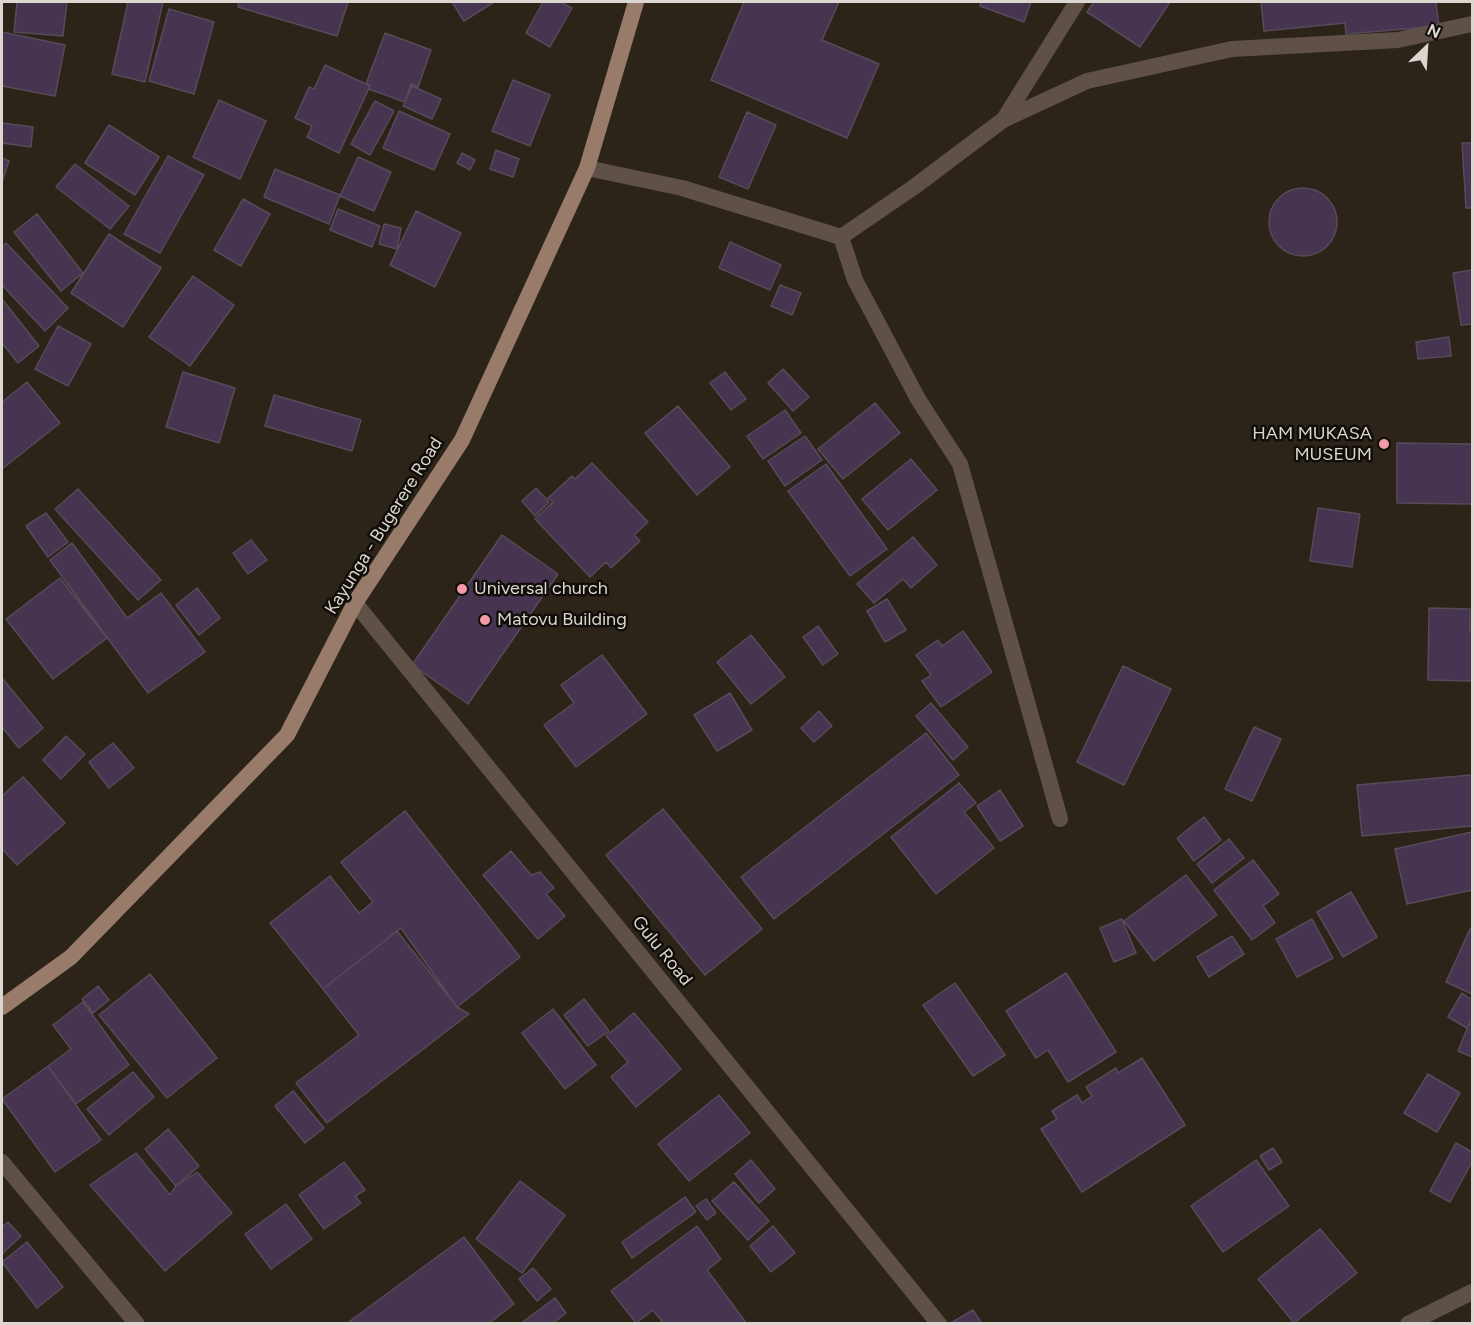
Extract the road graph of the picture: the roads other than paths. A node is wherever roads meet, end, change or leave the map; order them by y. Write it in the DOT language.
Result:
graph roads {
  1 [pos="636,2"];
  2 [pos="1077,2"];
  3 [pos="1473,24"];
  4 [pos="1003,120"];
  5 [pos="587,168"];
  6 [pos="841,237"];
  7 [pos="355,603"];
  8 [pos="1059,819"];
  9 [pos="2,1007"];
  10 [pos="2,1162"];
  11 [pos="1473,1292"];
  12 [pos="137,1323"];
  13 [pos="939,1323"];
  14 [pos="1408,1323"];
  1 -- 5 [label="main road, Kayunga - Bugerere Road"];
  2 -- 4 [label="street"];
  3 -- 4 [label="street"];
  4 -- 6 [label="street"];
  5 -- 6 [label="street"];
  5 -- 7 [label="main road, Kayunga - Bugerere Road"];
  6 -- 8 [label="street"];
  7 -- 9 [label="main road, Kayunga - Bugerere Road"];
  7 -- 13 [label="street, Gulu Road"];
  10 -- 12 [label="street"];
  11 -- 14 [label="street"];
}
